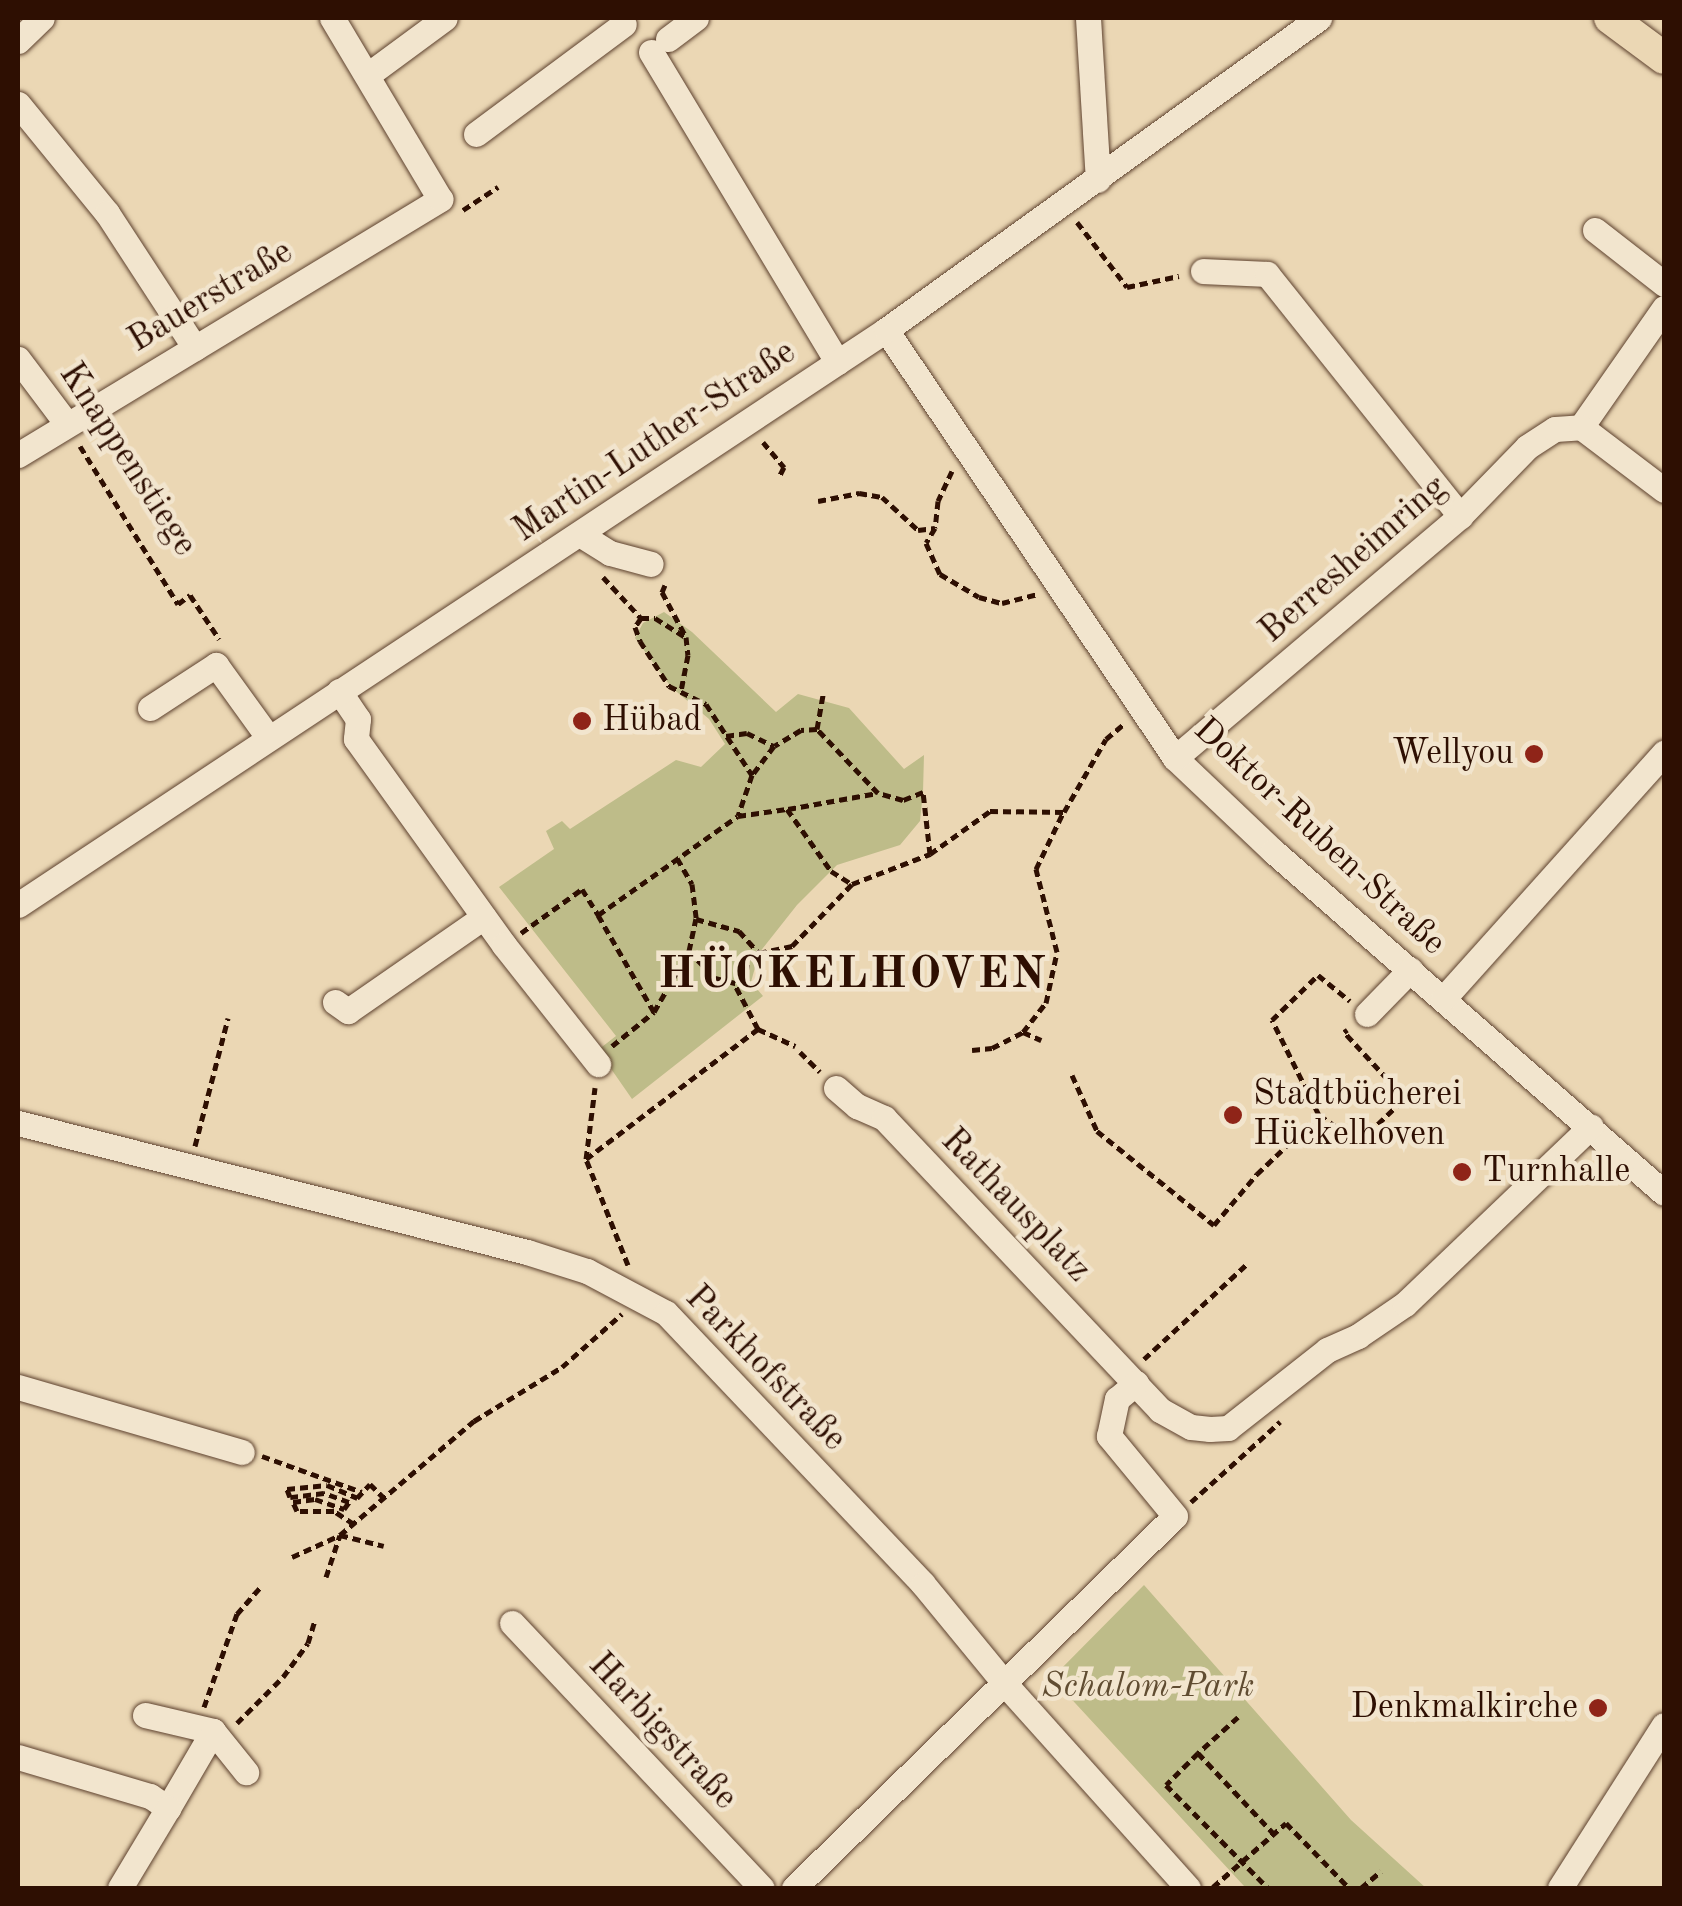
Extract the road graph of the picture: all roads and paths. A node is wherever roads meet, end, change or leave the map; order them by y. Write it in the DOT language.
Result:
graph roads {
  1 [pos="42,18"];
  2 [pos="332,18"];
  3 [pos="445,18"];
  4 [pos="696,18"];
  5 [pos="1088,18"];
  6 [pos="1319,18"];
  7 [pos="1610,18"];
  8 [pos="624,24"];
  9 [pos="18,41"];
  10 [pos="1664,58"];
  11 [pos="369,74"];
  12 [pos="18,104"];
  13 [pos="476,134"];
  14 [pos="1098,180"];
  15 [pos="498,187"];
  16 [pos="1063,204"];
  17 [pos="451,205"];
  18 [pos="1595,230"];
  19 [pos="1202,271"];
  20 [pos="1664,284"];
  21 [pos="1664,308"];
  22 [pos="886,330"];
  23 [pos="195,348"];
  24 [pos="18,359"];
  25 [pos="836,362"];
  26 [pos="67,424"];
  27 [pos="1580,427"];
  28 [pos="968,455"];
  29 [pos="18,456"];
  30 [pos="1664,490"];
  31 [pos="818,501"];
  32 [pos="1460,516"];
  33 [pos="935,528"];
  34 [pos="581,535"];
  35 [pos="660,568"];
  36 [pos="1059,585"];
  37 [pos="686,637"];
  38 [pos="220,640"];
  39 [pos="682,690"];
  40 [pos="339,692"];
  41 [pos="823,695"];
  42 [pos="150,708"];
  43 [pos="1144,712"];
  44 [pos="817,729"];
  45 [pos="726,736"];
  46 [pos="268,737"];
  47 [pos="774,746"];
  48 [pos="1664,753"];
  49 [pos="1175,758"];
  50 [pos="752,775"];
  51 [pos="878,794"];
  52 [pos="787,810"];
  53 [pos="1064,812"];
  54 [pos="738,816"];
  55 [pos="930,854"];
  56 [pos="677,858"];
  57 [pos="852,884"];
  58 [pos="18,905"];
  59 [pos="598,915"];
  60 [pos="484,917"];
  61 [pos="696,919"];
  62 [pos="504,945"];
  63 [pos="752,946"];
  64 [pos="689,950"];
  65 [pos="1410,970"];
  66 [pos="751,982"];
  67 [pos="742,985"];
  68 [pos="1345,996"];
  69 [pos="1443,998"];
  70 [pos="335,1002"];
  71 [pos="654,1012"];
  72 [pos="1366,1014"];
  73 [pos="228,1018"];
  74 [pos="758,1029"];
  75 [pos="1022,1032"];
  76 [pos="1041,1040"];
  77 [pos="796,1046"];
  78 [pos="972,1050"];
  79 [pos="596,1062"];
  80 [pos="1072,1075"];
  81 [pos="836,1088"];
  82 [pos="1319,1115"];
  83 [pos="18,1122"];
  84 [pos="1591,1126"];
  85 [pos="586,1159"];
  86 [pos="190,1169"];
  87 [pos="1664,1193"];
  88 [pos="1248,1263"];
  89 [pos="1132,1379"];
  90 [pos="18,1386"];
  91 [pos="1282,1420"];
  92 [pos="242,1452"];
  93 [pos="362,1492"];
  94 [pos="1175,1516"];
  95 [pos="354,1524"];
  96 [pos="340,1535"];
  97 [pos="384,1546"];
  98 [pos="292,1557"];
  99 [pos="326,1577"];
  100 [pos="261,1586"];
  101 [pos="315,1620"];
  102 [pos="512,1623"];
  103 [pos="1005,1684"];
  104 [pos="144,1715"];
  105 [pos="1238,1717"];
  106 [pos="219,1725"];
  107 [pos="1664,1725"];
  108 [pos="1198,1753"];
  109 [pos="18,1756"];
  110 [pos="1655,1762"];
  111 [pos="246,1772"];
  112 [pos="168,1808"];
  113 [pos="1274,1834"];
  114 [pos="1240,1862"];
  115 [pos="1381,1871"];
  116 [pos="120,1888"];
  117 [pos="762,1888"];
  118 [pos="794,1888"];
  119 [pos="1188,1888"];
  120 [pos="1210,1888"];
  121 [pos="1268,1888"];
  122 [pos="1349,1888"];
  123 [pos="1360,1888"];
  124 [pos="1560,1888"];
  1 -- 9 [label="street"];
  2 -- 11 [label="street"];
  3 -- 11 [label="street"];
  4 -- 25 [label="street"];
  5 -- 14 [label="street"];
  6 -- 14 [label="street, Martin-Luther-Straße"];
  7 -- 10 [label="main road"];
  8 -- 13 [label="street"];
  11 -- 17 [label="street"];
  12 -- 23 [label="street"];
  14 -- 16 [label="street, Martin-Luther-Straße"];
  15 -- 17 [label="path"];
  16 -- 19 [label="path"];
  16 -- 22 [label="street, Martin-Luther-Straße"];
  17 -- 23 [label="street, Bauerstraße"];
  18 -- 20 [label="street"];
  19 -- 32 [label="street"];
  21 -- 27 [label="street"];
  22 -- 25 [label="street, Martin-Luther-Straße"];
  22 -- 28 [label="street, Doktor-Ruben-Straße"];
  23 -- 26 [label="street, Bauerstraße"];
  24 -- 26 [label="street, Knappenstiege"];
  25 -- 34 [label="street, Martin-Luther-Straße"];
  26 -- 29 [label="street, Bauerstraße"];
  26 -- 38 [label="path, Knappenstiege"];
  27 -- 30 [label="street"];
  27 -- 32 [label="street, Berresheimring"];
  28 -- 33 [label="path"];
  28 -- 36 [label="street, Doktor-Ruben-Straße"];
  31 -- 33 [label="path"];
  32 -- 49 [label="street, Berresheimring"];
  33 -- 36 [label="path"];
  34 -- 35 [label="street"];
  34 -- 40 [label="street, Martin-Luther-Straße"];
  35 -- 37 [label="path"];
  36 -- 43 [label="street, Doktor-Ruben-Straße"];
  37 -- 39 [label="path"];
  37 -- 39 [label="path"];
  39 -- 45 [label="path"];
  40 -- 46 [label="street, Martin-Luther-Straße"];
  40 -- 60 [label="street"];
  41 -- 44 [label="path"];
  42 -- 46 [label="street"];
  43 -- 49 [label="street, Doktor-Ruben-Straße"];
  43 -- 53 [label="path"];
  44 -- 47 [label="path"];
  44 -- 51 [label="path"];
  45 -- 47 [label="path"];
  45 -- 50 [label="path"];
  46 -- 58 [label="street, Martin-Luther-Straße"];
  47 -- 50 [label="path"];
  48 -- 69 [label="street"];
  49 -- 65 [label="street, Doktor-Ruben-Straße"];
  50 -- 54 [label="path"];
  51 -- 52 [label="path"];
  51 -- 55 [label="path"];
  52 -- 54 [label="path"];
  52 -- 57 [label="path"];
  53 -- 55 [label="path"];
  53 -- 75 [label="path"];
  54 -- 56 [label="path"];
  55 -- 57 [label="path"];
  56 -- 59 [label="path"];
  56 -- 61 [label="path"];
  57 -- 63 [label="path"];
  59 -- 62 [label="path"];
  59 -- 71 [label="path"];
  60 -- 62 [label="street"];
  60 -- 70 [label="street"];
  61 -- 63 [label="path"];
  61 -- 64 [label="path"];
  62 -- 79 [label="street"];
  63 -- 67 [label="path"];
  64 -- 67 [label="path"];
  64 -- 71 [label="path"];
  65 -- 69 [label="street, Doktor-Ruben-Straße"];
  65 -- 72 [label="street"];
  66 -- 67 [label="path"];
  68 -- 82 [label="path"];
  69 -- 84 [label="street, Doktor-Ruben-Straße"];
  71 -- 79 [label="path"];
  72 -- 82 [label="path"];
  73 -- 86 [label="path"];
  74 -- 77 [label="path"];
  75 -- 76 [label="path"];
  75 -- 78 [label="path"];
  79 -- 85 [label="path"];
  80 -- 82 [label="path"];
  81 -- 89 [label="street, Rathausplatz"];
  83 -- 86 [label="street, Parkhofstraße"];
  84 -- 87 [label="street, Doktor-Ruben-Straße"];
  84 -- 89 [label="street, Rathausplatz"];
  86 -- 103 [label="street, Parkhofstraße"];
  88 -- 89 [label="path"];
  89 -- 94 [label="street"];
  90 -- 92 [label="street"];
  91 -- 94 [label="path"];
  92 -- 93 [label="path"];
  93 -- 95 [label="path"];
  93 -- 95 [label="path"];
  94 -- 103 [label="street"];
  95 -- 96 [label="path"];
  96 -- 97 [label="path"];
  96 -- 98 [label="path"];
  96 -- 99 [label="path"];
  100 -- 106 [label="path"];
  101 -- 106 [label="path"];
  102 -- 117 [label="street, Harbigstraße"];
  103 -- 118 [label="street"];
  103 -- 119 [label="street, Parkhofstraße"];
  104 -- 106 [label="street"];
  105 -- 108 [label="path"];
  106 -- 111 [label="street"];
  106 -- 112 [label="street"];
  107 -- 110 [label="street"];
  108 -- 113 [label="path"];
  108 -- 114 [label="path"];
  109 -- 112 [label="street"];
  110 -- 124 [label="street"];
  112 -- 116 [label="street"];
  113 -- 114 [label="path"];
  113 -- 122 [label="path"];
  114 -- 120 [label="path"];
  114 -- 121 [label="path"];
  115 -- 123 [label="path"];
}
